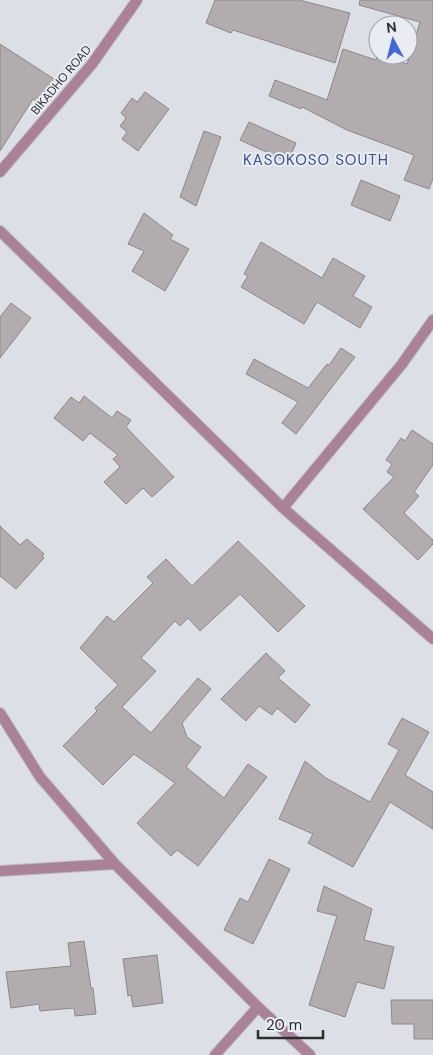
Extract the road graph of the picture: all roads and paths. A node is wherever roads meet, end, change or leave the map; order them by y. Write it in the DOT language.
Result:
graph roads {
  1 [pos="137,0"];
  2 [pos="0,172"];
  3 [pos="0,231"];
  4 [pos="433,320"];
  5 [pos="283,508"];
  6 [pos="433,639"];
  7 [pos="0,714"];
  8 [pos="115,864"];
  9 [pos="0,871"];
  10 [pos="258,1007"];
  11 [pos="215,1055"];
  12 [pos="310,1055"];
  1 -- 2 [label="street, BIKADHO ROAD"];
  3 -- 5 [label="street"];
  4 -- 5 [label="street"];
  5 -- 6 [label="street"];
  7 -- 8 [label="street"];
  8 -- 9 [label="street"];
  8 -- 10 [label="street"];
  10 -- 11 [label="street"];
  10 -- 12 [label="street"];
}
